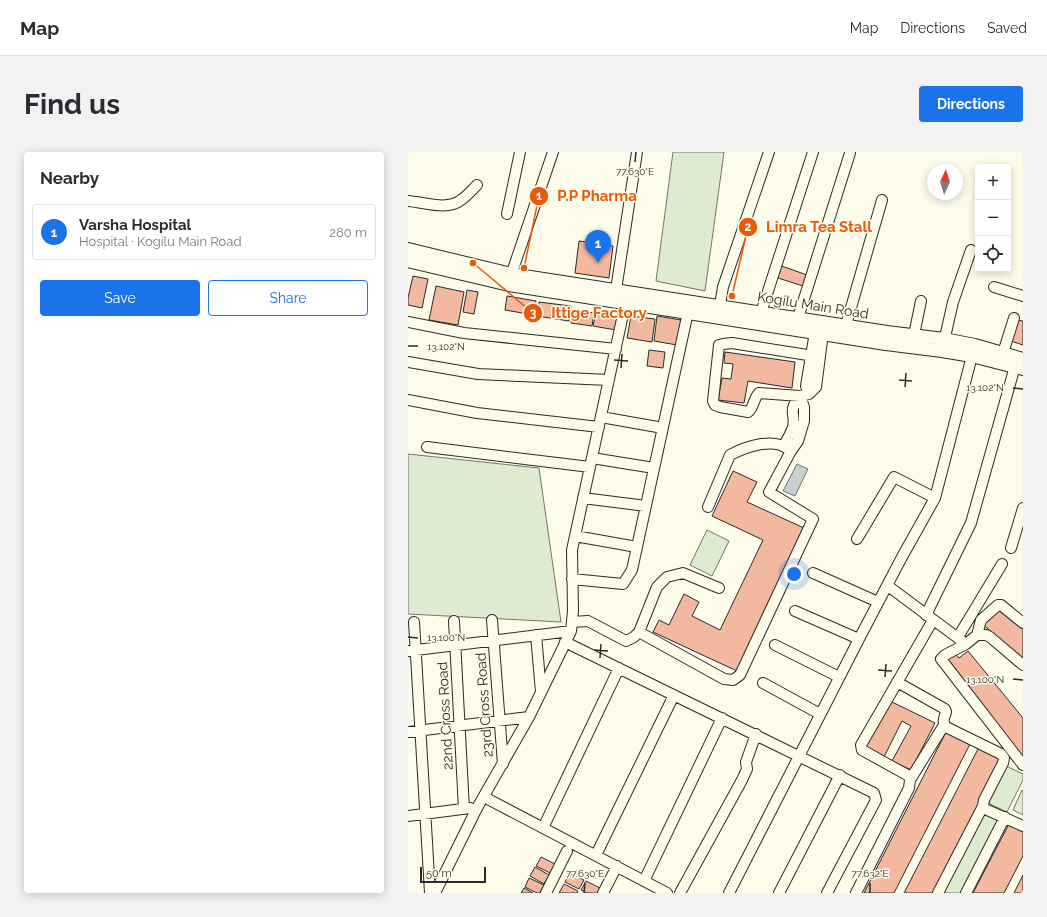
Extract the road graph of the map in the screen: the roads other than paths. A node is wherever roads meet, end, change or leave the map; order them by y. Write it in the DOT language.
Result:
graph roads {
  1 [pos="520,152"];
  2 [pos="553,152"];
  3 [pos="637,152"];
  4 [pos="769,152"];
  5 [pos="813,152"];
  6 [pos="850,153"];
  7 [pos="477,185"];
  8 [pos="882,200"];
  9 [pos="408,201"];
  10 [pos="507,214"];
  11 [pos="408,249"];
  12 [pos="971,250"];
  13 [pos="408,261"];
  14 [pos="509,279"];
  15 [pos="994,287"];
  16 [pos="616,290"];
  17 [pos="1023,296"];
  18 [pos="627,297"];
  19 [pos="921,301"];
  20 [pos="720,305"];
  21 [pos="688,312"];
  22 [pos="759,317"];
  23 [pos="798,318"];
  24 [pos="1014,318"];
  25 [pos="408,322"];
  26 [pos="846,326"];
  27 [pos="819,333"];
  28 [pos="914,335"];
  29 [pos="943,345"];
  30 [pos="616,348"];
  31 [pos="1002,353"];
  32 [pos="815,356"];
  33 [pos="972,356"];
  34 [pos="408,362"];
  35 [pos="1019,363"];
  36 [pos="609,380"];
  37 [pos="804,395"];
  38 [pos="408,400"];
  39 [pos="600,422"];
  40 [pos="663,428"];
  41 [pos="427,447"];
  42 [pos="787,448"];
  43 [pos="591,462"];
  44 [pos="654,468"];
  45 [pos="584,498"];
  46 [pos="935,498"];
  47 [pos="646,506"];
  48 [pos="708,507"];
  49 [pos="1023,508"];
  50 [pos="575,536"];
  51 [pos="857,539"];
  52 [pos="637,547"];
  53 [pos="1011,548"];
  54 [pos="1002,564"];
  55 [pos="813,573"];
  56 [pos="572,579"];
  57 [pos="888,586"];
  58 [pos="719,588"];
  59 [pos="878,602"];
  60 [pos="794,611"];
  61 [pos="929,617"];
  62 [pos="492,620"];
  63 [pos="454,621"];
  64 [pos="414,622"];
  65 [pos="1023,623"];
  66 [pos="571,626"];
  67 [pos="639,632"];
  68 [pos="536,635"];
  69 [pos="977,635"];
  70 [pos="858,640"];
  71 [pos="494,641"];
  72 [pos="962,641"];
  73 [pos="566,642"];
  74 [pos="775,645"];
  75 [pos="455,646"];
  76 [pos="412,651"];
  77 [pos="1023,665"];
  78 [pos="619,668"];
  79 [pos="839,677"];
  80 [pos="897,682"];
  81 [pos="763,683"];
  82 [pos="542,692"];
  83 [pos="674,695"];
  84 [pos="820,714"];
  85 [pos="529,717"];
  86 [pos="722,718"];
  87 [pos="499,720"];
  88 [pos="944,725"];
  89 [pos="459,726"];
  90 [pos="420,730"];
  91 [pos="408,732"];
  92 [pos="756,734"];
  93 [pos="799,755"];
  94 [pos="502,764"];
  95 [pos="1023,765"];
  96 [pos="840,775"];
  97 [pos="910,780"];
  98 [pos="484,797"];
  99 [pos="983,806"];
  100 [pos="478,808"];
  101 [pos="464,809"];
  102 [pos="426,814"];
  103 [pos="408,816"];
  104 [pos="1005,818"];
  105 [pos="1023,826"];
  106 [pos="543,828"];
  107 [pos="567,851"];
  108 [pos="596,856"];
  109 [pos="616,866"];
  110 [pos="644,881"];
  111 [pos="652,890"];
  112 [pos="430,893"];
  113 [pos="435,893"];
  114 [pos="546,893"];
  115 [pos="603,893"];
  116 [pos="667,893"];
  117 [pos="680,893"];
  118 [pos="729,893"];
  119 [pos="779,893"];
  120 [pos="827,893"];
  121 [pos="856,893"];
  122 [pos="938,893"];
  123 [pos="966,893"];
  1 -- 10 [label="street"];
  2 -- 14 [label="street"];
  3 -- 16 [label="street"];
  4 -- 20 [label="street"];
  5 -- 22 [label="street"];
  6 -- 23 [label="street"];
  7 -- 9 [label="street"];
  8 -- 26 [label="street"];
  11 -- 14 [label="main road, Kogilu Main Road"];
  12 -- 29 [label="street"];
  13 -- 14 [label="main road, Kogilu Main Road"];
  14 -- 16 [label="main road, Kogilu Main Road"];
  14 -- 18 [label="main road, Kogilu Main Road"];
  15 -- 17 [label="street"];
  16 -- 18 [label="main road, Kogilu Main Road"];
  18 -- 20 [label="main road, Kogilu Main Road"];
  18 -- 21 [label="main road, Kogilu Main Road"];
  18 -- 30 [label="street"];
  19 -- 28 [label="street"];
  20 -- 22 [label="main road, Kogilu Main Road"];
  21 -- 22 [label="main road, Kogilu Main Road"];
  21 -- 40 [label="street"];
  22 -- 23 [label="main road, Kogilu Main Road"];
  22 -- 27 [label="main road, Kogilu Main Road"];
  23 -- 26 [label="main road, Kogilu Main Road"];
  24 -- 31 [label="street"];
  25 -- 30 [label="street"];
  26 -- 28 [label="main road, Kogilu Main Road"];
  27 -- 29 [label="main road, Kogilu Main Road"];
  27 -- 32 [label="street"];
  28 -- 29 [label="main road, Kogilu Main Road"];
  29 -- 31 [label="main road, Kogilu Main Road"];
  29 -- 33 [label="main road, Kogilu Main Road"];
  30 -- 36 [label="street"];
  31 -- 35 [label="main road, Kogilu Main Road"];
  32 -- 37 [label="street"];
  32 -- 37 [label="street"];
  33 -- 35 [label="main road, Kogilu Main Road"];
  33 -- 46 [label="street"];
  34 -- 36 [label="street"];
  35 -- 61 [label="street"];
  36 -- 39 [label="street"];
  37 -- 42 [label="street"];
  38 -- 39 [label="street"];
  39 -- 40 [label="street"];
  39 -- 43 [label="street"];
  40 -- 44 [label="street"];
  41 -- 43 [label="street"];
  42 -- 48 [label="street"];
  42 -- 67 [label="street"];
  43 -- 44 [label="street"];
  43 -- 45 [label="street"];
  44 -- 47 [label="street"];
  45 -- 47 [label="street"];
  45 -- 50 [label="street"];
  46 -- 51 [label="street"];
  46 -- 57 [label="street"];
  47 -- 52 [label="street"];
  49 -- 53 [label="street"];
  50 -- 52 [label="street"];
  50 -- 56 [label="street"];
  52 -- 56 [label="street"];
  54 -- 72 [label="street"];
  55 -- 59 [label="street"];
  56 -- 66 [label="street"];
  57 -- 59 [label="street"];
  57 -- 61 [label="street"];
  58 -- 67 [label="street"];
  59 -- 70 [label="street"];
  60 -- 70 [label="street"];
  61 -- 72 [label="street"];
  61 -- 80 [label="street"];
  62 -- 71 [label="street, 23rd Cross Road"];
  63 -- 75 [label="street, 22nd Cross Road"];
  64 -- 76 [label="street"];
  65 -- 69 [label="street"];
  66 -- 67 [label="street"];
  66 -- 68 [label="street"];
  66 -- 73 [label="street"];
  68 -- 71 [label="street"];
  68 -- 82 [label="street"];
  69 -- 72 [label="street"];
  69 -- 77 [label="street"];
  70 -- 79 [label="street"];
  71 -- 75 [label="street"];
  71 -- 87 [label="street, 23rd Cross Road"];
  72 -- 95 [label="street"];
  73 -- 78 [label="street"];
  73 -- 82 [label="street"];
  74 -- 79 [label="street"];
  75 -- 76 [label="street"];
  75 -- 89 [label="street, 22nd Cross Road"];
  76 -- 90 [label="street"];
  78 -- 83 [label="street"];
  78 -- 106 [label="street"];
  79 -- 84 [label="street"];
  80 -- 88 [label="street"];
  80 -- 97 [label="street"];
  81 -- 84 [label="street"];
  82 -- 85 [label="street"];
  83 -- 86 [label="street"];
  83 -- 108 [label="street"];
  84 -- 93 [label="street"];
  85 -- 87 [label="street"];
  85 -- 94 [label="street"];
  86 -- 92 [label="street"];
  86 -- 110 [label="street"];
  87 -- 89 [label="street"];
  87 -- 94 [label="street, 23rd Cross Road"];
  88 -- 97 [label="street"];
  88 -- 99 [label="street"];
  89 -- 90 [label="street"];
  89 -- 101 [label="street, 22nd Cross Road"];
  90 -- 91 [label="street"];
  90 -- 102 [label="street"];
  92 -- 93 [label="street"];
  92 -- 117 [label="street"];
  93 -- 96 [label="street"];
  93 -- 118 [label="street"];
  94 -- 98 [label="street"];
  96 -- 119 [label="street"];
  96 -- 120 [label="street"];
  97 -- 121 [label="street"];
  98 -- 100 [label="street"];
  98 -- 106 [label="street"];
  99 -- 104 [label="street"];
  99 -- 122 [label="street"];
  100 -- 101 [label="street"];
  100 -- 113 [label="street"];
  101 -- 102 [label="street"];
  102 -- 103 [label="street"];
  102 -- 112 [label="street"];
  104 -- 105 [label="street"];
  104 -- 123 [label="street"];
  106 -- 108 [label="street"];
  107 -- 114 [label="street"];
  108 -- 109 [label="street"];
  109 -- 110 [label="street"];
  109 -- 115 [label="street"];
  110 -- 111 [label="street"];
  111 -- 116 [label="street"];
}
